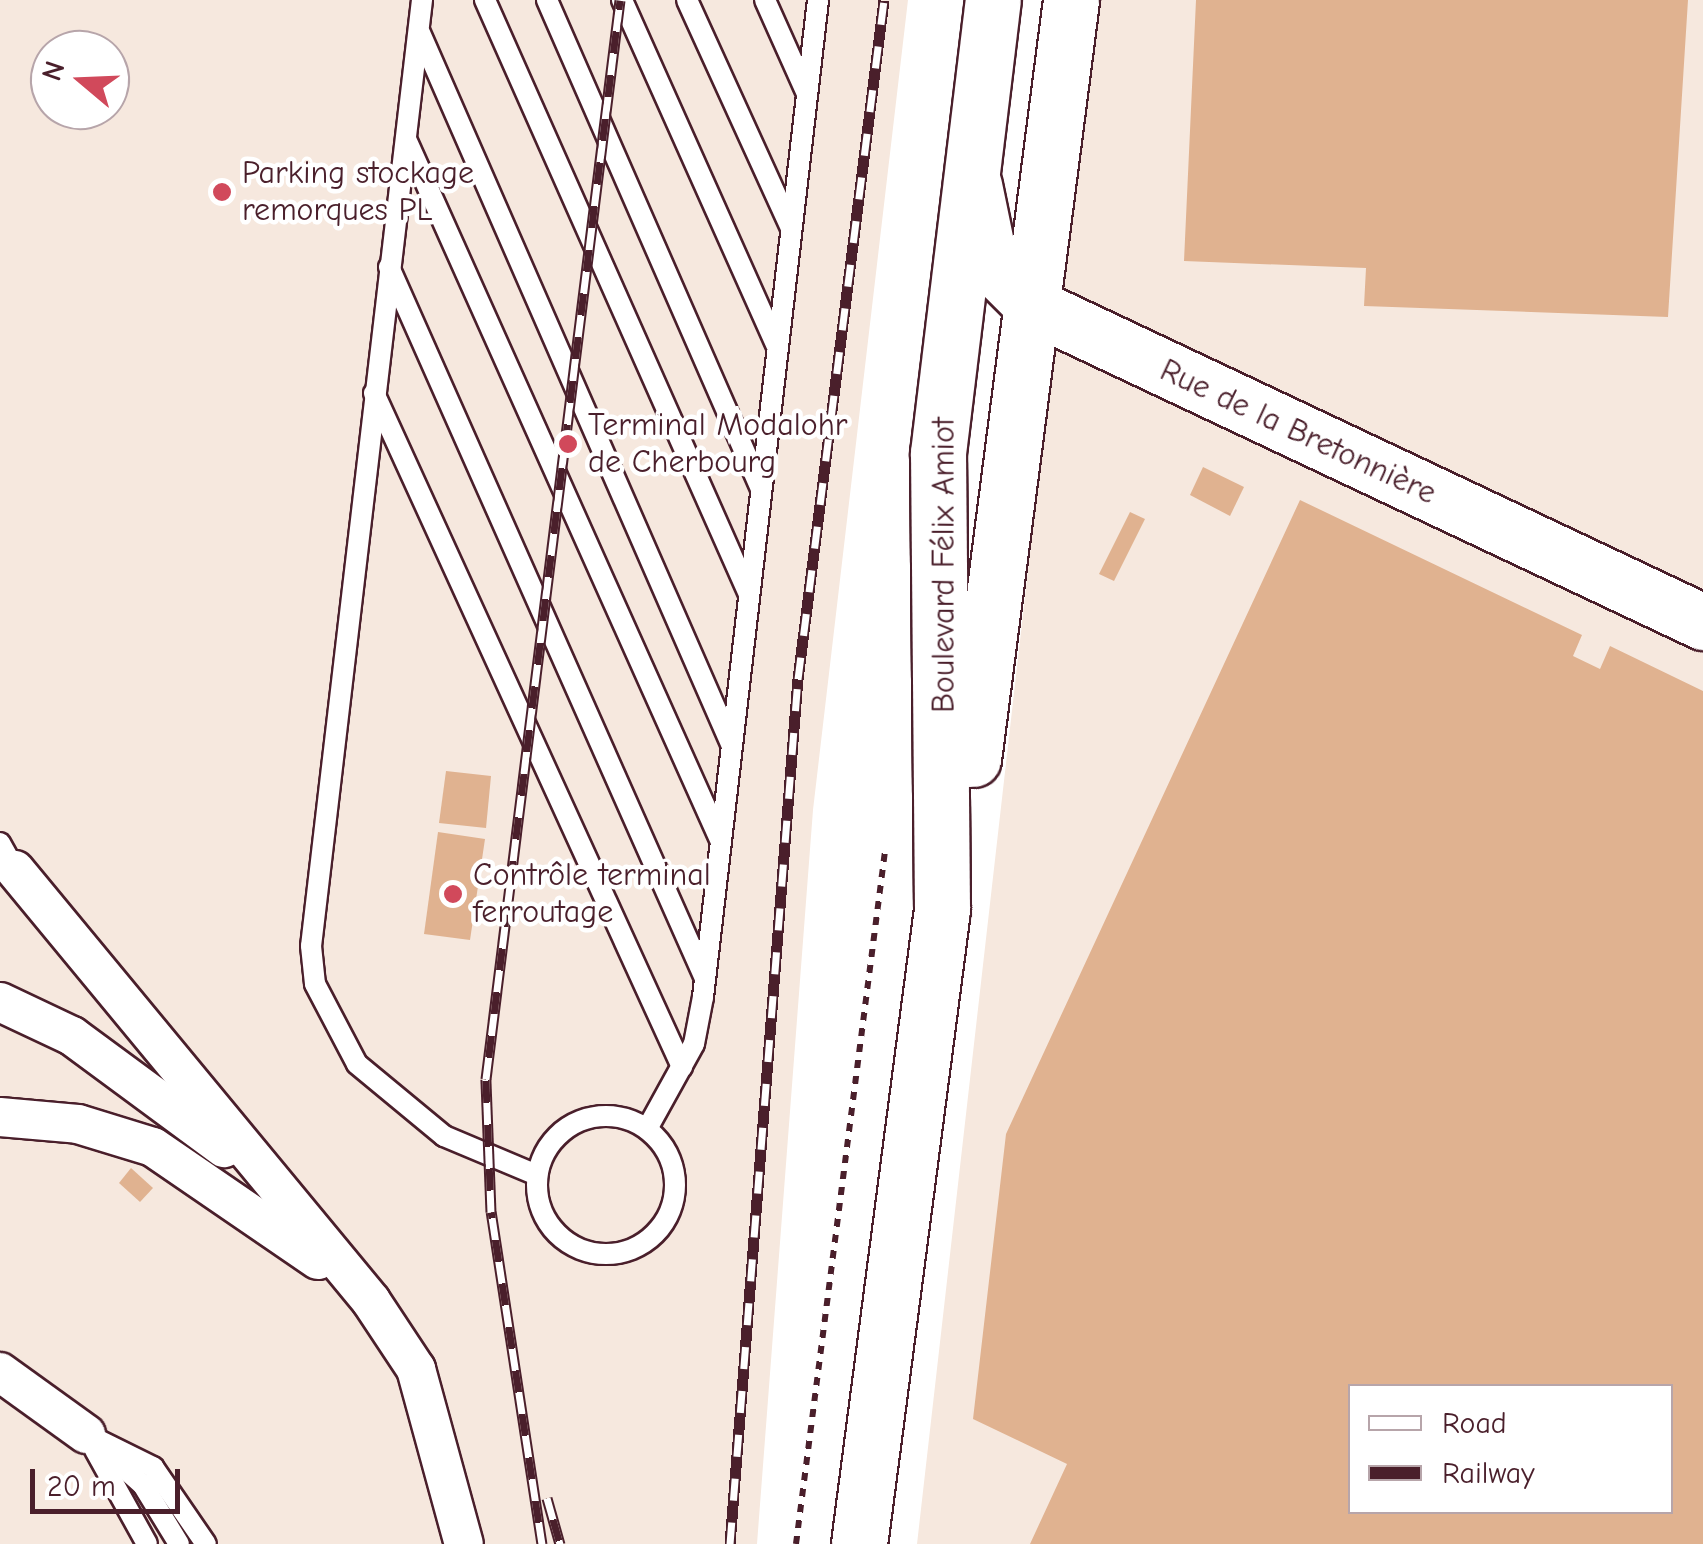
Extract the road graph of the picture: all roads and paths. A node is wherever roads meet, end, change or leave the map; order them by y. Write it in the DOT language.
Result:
graph roads {
  1 [pos="422,0"];
  2 [pos="485,0"];
  3 [pos="547,0"];
  4 [pos="622,0"];
  5 [pos="687,0"];
  6 [pos="765,0"];
  7 [pos="818,0"];
  8 [pos="993,0"];
  9 [pos="1071,0"];
  10 [pos="418,29"];
  11 [pos="807,94"];
  12 [pos="405,137"];
  13 [pos="967,198"];
  14 [pos="792,230"];
  15 [pos="389,267"];
  16 [pos="1034,306"];
  17 [pos="778,348"];
  18 [pos="374,391"];
  19 [pos="762,491"];
  20 [pos="750,595"];
  21 [pos="1703,622"];
  22 [pos="732,746"];
  23 [pos="721,842"];
  24 [pos="886,844"];
  25 [pos="2,857"];
  26 [pos="942,909"];
  27 [pos="705,978"];
  28 [pos="0,1002"];
  29 [pos="682,1067"];
  30 [pos="0,1117"];
  31 [pos="647,1129"];
  32 [pos="537,1174"];
  33 [pos="372,1300"];
  34 [pos="0,1372"];
  35 [pos="86,1434"];
  36 [pos="147,1544"];
  37 [pos="180,1544"];
  38 [pos="206,1544"];
  39 [pos="464,1544"];
  40 [pos="796,1544"];
  41 [pos="860,1544"];
  1 -- 10 [label="lane"];
  2 -- 20 [label="lane"];
  3 -- 19 [label="lane"];
  4 -- 17 [label="lane"];
  5 -- 14 [label="lane"];
  6 -- 11 [label="lane"];
  7 -- 11 [label="lane"];
  8 -- 13 [label="main road, Boulevard Félix Amiot"];
  9 -- 16 [label="main road, Boulevard Félix Amiot"];
  10 -- 12 [label="lane"];
  10 -- 22 [label="lane"];
  11 -- 14 [label="lane"];
  12 -- 15 [label="lane"];
  12 -- 23 [label="lane"];
  13 -- 16 [label="main road, Rue de la Bretonnière"];
  13 -- 26 [label="main road, Boulevard Félix Amiot"];
  14 -- 17 [label="lane"];
  15 -- 18 [label="lane"];
  15 -- 27 [label="lane"];
  16 -- 21 [label="main road, Rue de la Bretonnière"];
  16 -- 26 [label="main road, Boulevard Félix Amiot"];
  17 -- 19 [label="lane"];
  18 -- 29 [label="lane"];
  18 -- 32 [label="lane"];
  19 -- 20 [label="lane"];
  20 -- 22 [label="lane"];
  22 -- 23 [label="lane"];
  23 -- 27 [label="lane"];
  24 -- 40 [label="path"];
  25 -- 33 [label="street"];
  26 -- 41 [label="main road, Boulevard Félix Amiot"];
  27 -- 29 [label="lane"];
  28 -- 33 [label="street"];
  29 -- 31 [label="lane"];
  30 -- 33 [label="street"];
  31 -- 32 [label="lane"];
  31 -- 32 [label="lane"];
  33 -- 39 [label="street"];
  34 -- 35 [label="street"];
  35 -- 36 [label="lane"];
  35 -- 37 [label="lane"];
  35 -- 38 [label="lane"];
}
